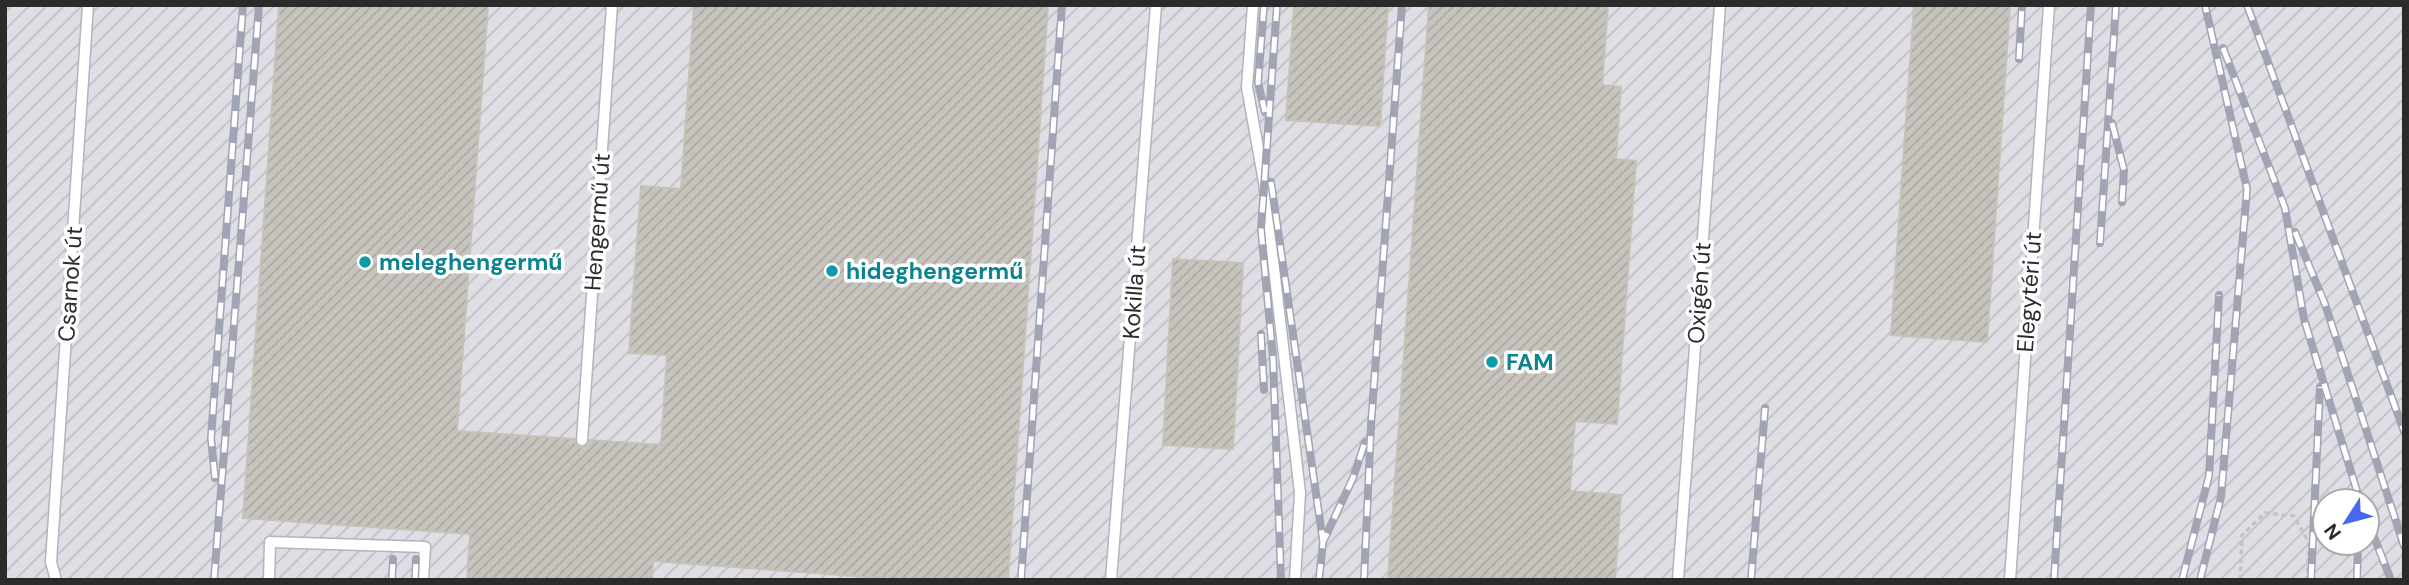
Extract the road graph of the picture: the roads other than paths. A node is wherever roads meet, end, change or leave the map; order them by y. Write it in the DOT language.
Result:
graph roads {
  1 [pos="88,5"];
  2 [pos="612,5"];
  3 [pos="1156,5"];
  4 [pos="1253,5"];
  5 [pos="1720,5"];
  6 [pos="2049,5"];
  7 [pos="582,440"];
  8 [pos="56,580"];
  9 [pos="269,580"];
  10 [pos="423,580"];
  11 [pos="1111,580"];
  12 [pos="1295,580"];
  13 [pos="1678,580"];
  14 [pos="2010,580"];
  1 -- 8 [label="lane, Csarnok út"];
  2 -- 7 [label="lane, Hengermű út"];
  3 -- 11 [label="lane, Kokilla út"];
  4 -- 12 [label="lane"];
  5 -- 13 [label="lane, Oxigén út"];
  6 -- 14 [label="lane, Elegytéri út"];
  9 -- 10 [label="lane"];
}
